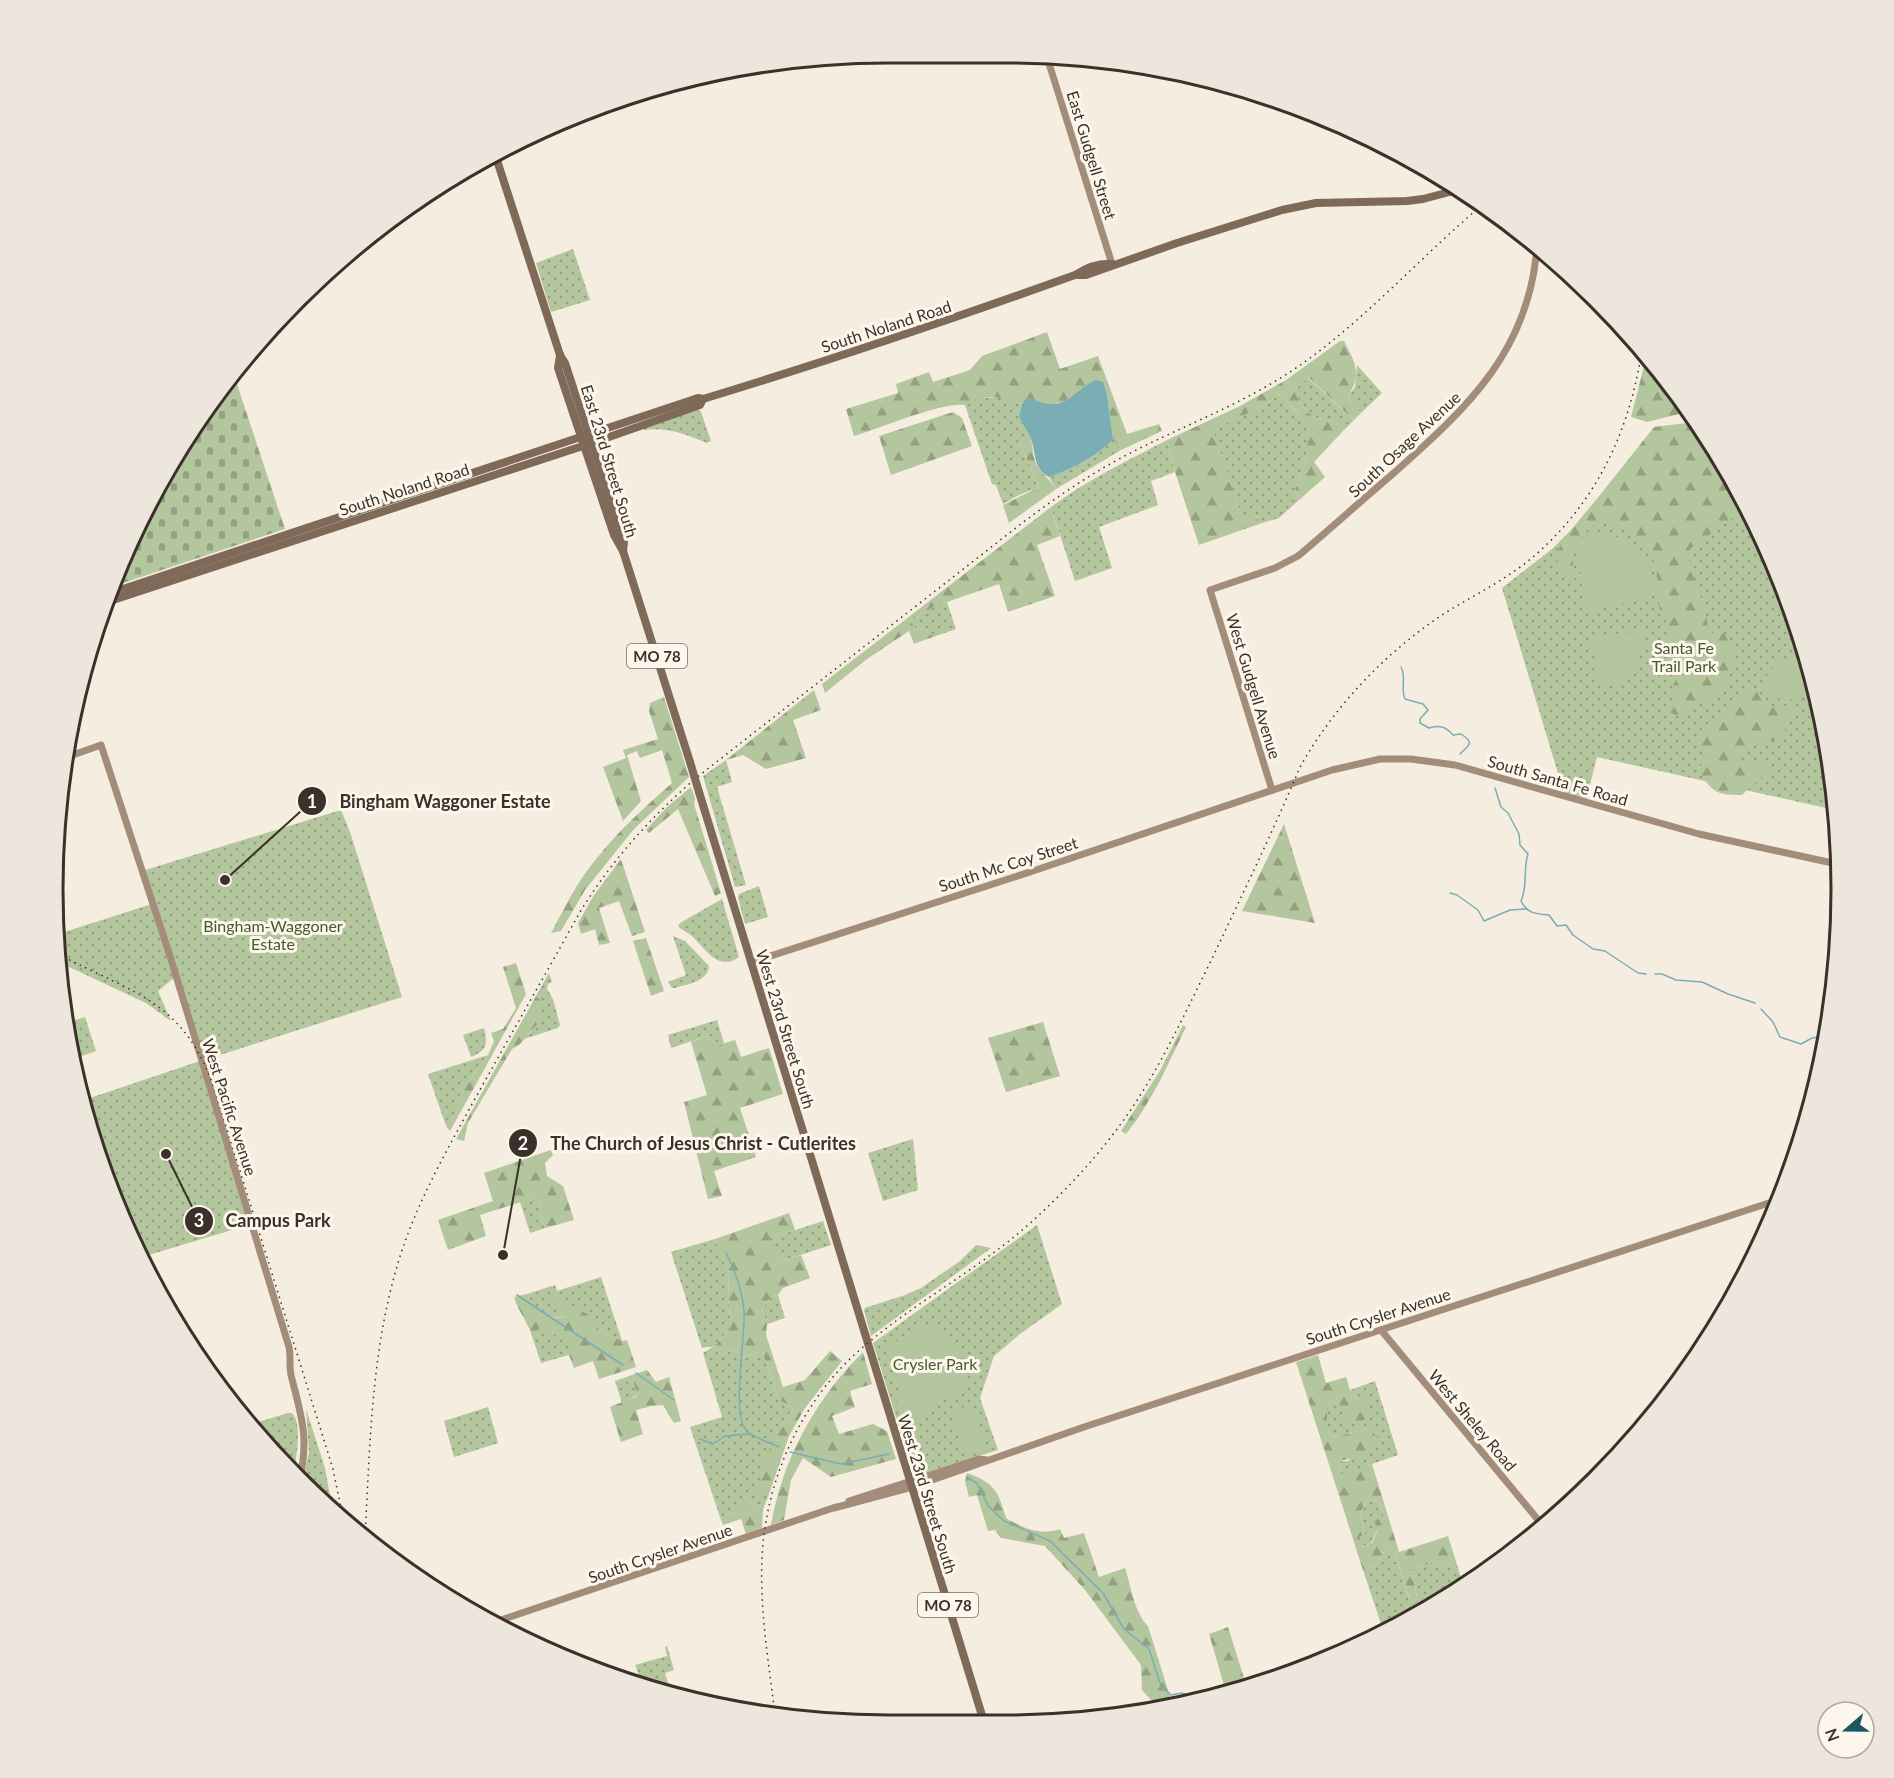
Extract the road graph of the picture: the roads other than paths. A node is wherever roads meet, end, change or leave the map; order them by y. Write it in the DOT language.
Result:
graph roads {
  1 [pos="1049,65"];
  2 [pos="498,162"];
  3 [pos="1448,192"];
  4 [pos="1536,256"];
  5 [pos="1112,264"];
  6 [pos="586,440"];
  7 [pos="623,550"];
  8 [pos="119,590"];
  9 [pos="1210,590"];
  10 [pos="116,599"];
  11 [pos="75,752"];
  12 [pos="1272,790"];
  13 [pos="1830,862"];
  14 [pos="752,962"];
  15 [pos="1769,1203"];
  16 [pos="1381,1330"];
  17 [pos="301,1469"];
  18 [pos="912,1485"];
  19 [pos="1538,1520"];
  20 [pos="504,1619"];
  21 [pos="982,1715"];
  1 -- 5 [label="street, East Gudgell Street"];
  2 -- 6 [label="main road, East 23rd Street South / MO 78"];
  3 -- 5 [label="main road, South Noland Road"];
  4 -- 9 [label="street, South Osage Avenue"];
  5 -- 6 [label="main road, South Noland Road"];
  6 -- 7 [label="main road, East 23rd Street South / MO 78"];
  6 -- 8 [label="main road, South Noland Road"];
  6 -- 10 [label="main road, South Noland Road"];
  7 -- 14 [label="main road, West 23rd Street South / MO 78, bridge"];
  9 -- 12 [label="street, West Gudgell Avenue"];
  11 -- 17 [label="street, West Pacific Avenue"];
  12 -- 13 [label="street, South Santa Fe Road"];
  12 -- 14 [label="street, South Mc Coy Street"];
  14 -- 18 [label="main road, West 23rd Street South / MO 78"];
  15 -- 16 [label="street, South Crysler Avenue"];
  16 -- 18 [label="street, South Crysler Avenue"];
  16 -- 19 [label="street, West Sheley Road"];
  18 -- 20 [label="street, South Crysler Avenue"];
  18 -- 21 [label="main road, West 23rd Street South / MO 78"];
}
